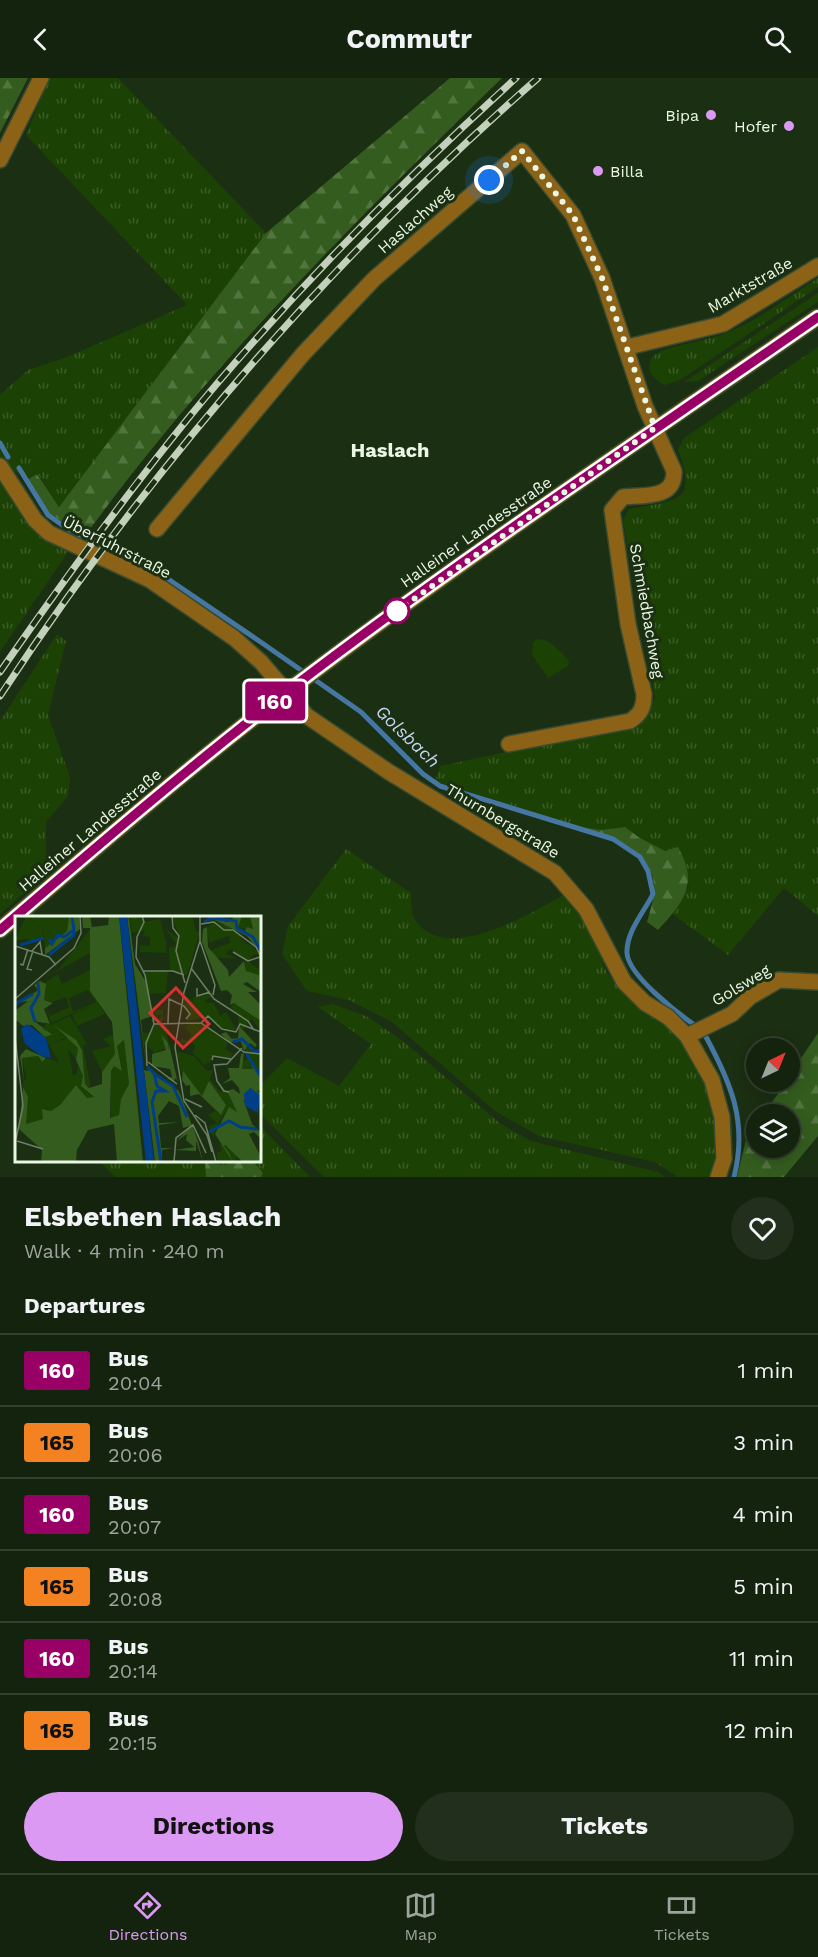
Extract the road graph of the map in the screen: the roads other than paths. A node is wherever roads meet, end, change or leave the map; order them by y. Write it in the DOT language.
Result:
graph roads {
  1 [pos="41,78"];
  2 [pos="0,160"];
  3 [pos="818,266"];
  4 [pos="818,317"];
  5 [pos="628,348"];
  6 [pos="655,428"];
  7 [pos="0,466"];
  8 [pos="157,529"];
  9 [pos="291,688"];
  10 [pos="509,744"];
  11 [pos="16,916"];
  12 [pos="15,917"];
  13 [pos="0,930"];
  14 [pos="818,982"];
  15 [pos="687,1036"];
  16 [pos="718,1177"];
  1 -- 2 [label="street"];
  3 -- 5 [label="street, Marktstraße"];
  4 -- 6 [label="main road, Halleiner Landesstraße"];
  5 -- 6 [label="street, Haslachweg"];
  5 -- 8 [label="street, Haslachweg"];
  6 -- 9 [label="main road, Halleiner Landesstraße"];
  6 -- 10 [label="street, Schmiedbachweg"];
  7 -- 9 [label="street, Überfuhrstraße"];
  9 -- 11 [label="main road, Halleiner Landesstraße"];
  9 -- 15 [label="street, Thurnbergstraße"];
  12 -- 13 [label="main road, Halleiner Landesstraße"];
  14 -- 15 [label="street, Golsweg"];
  15 -- 16 [label="street, Thurnbergstraße"];
}
